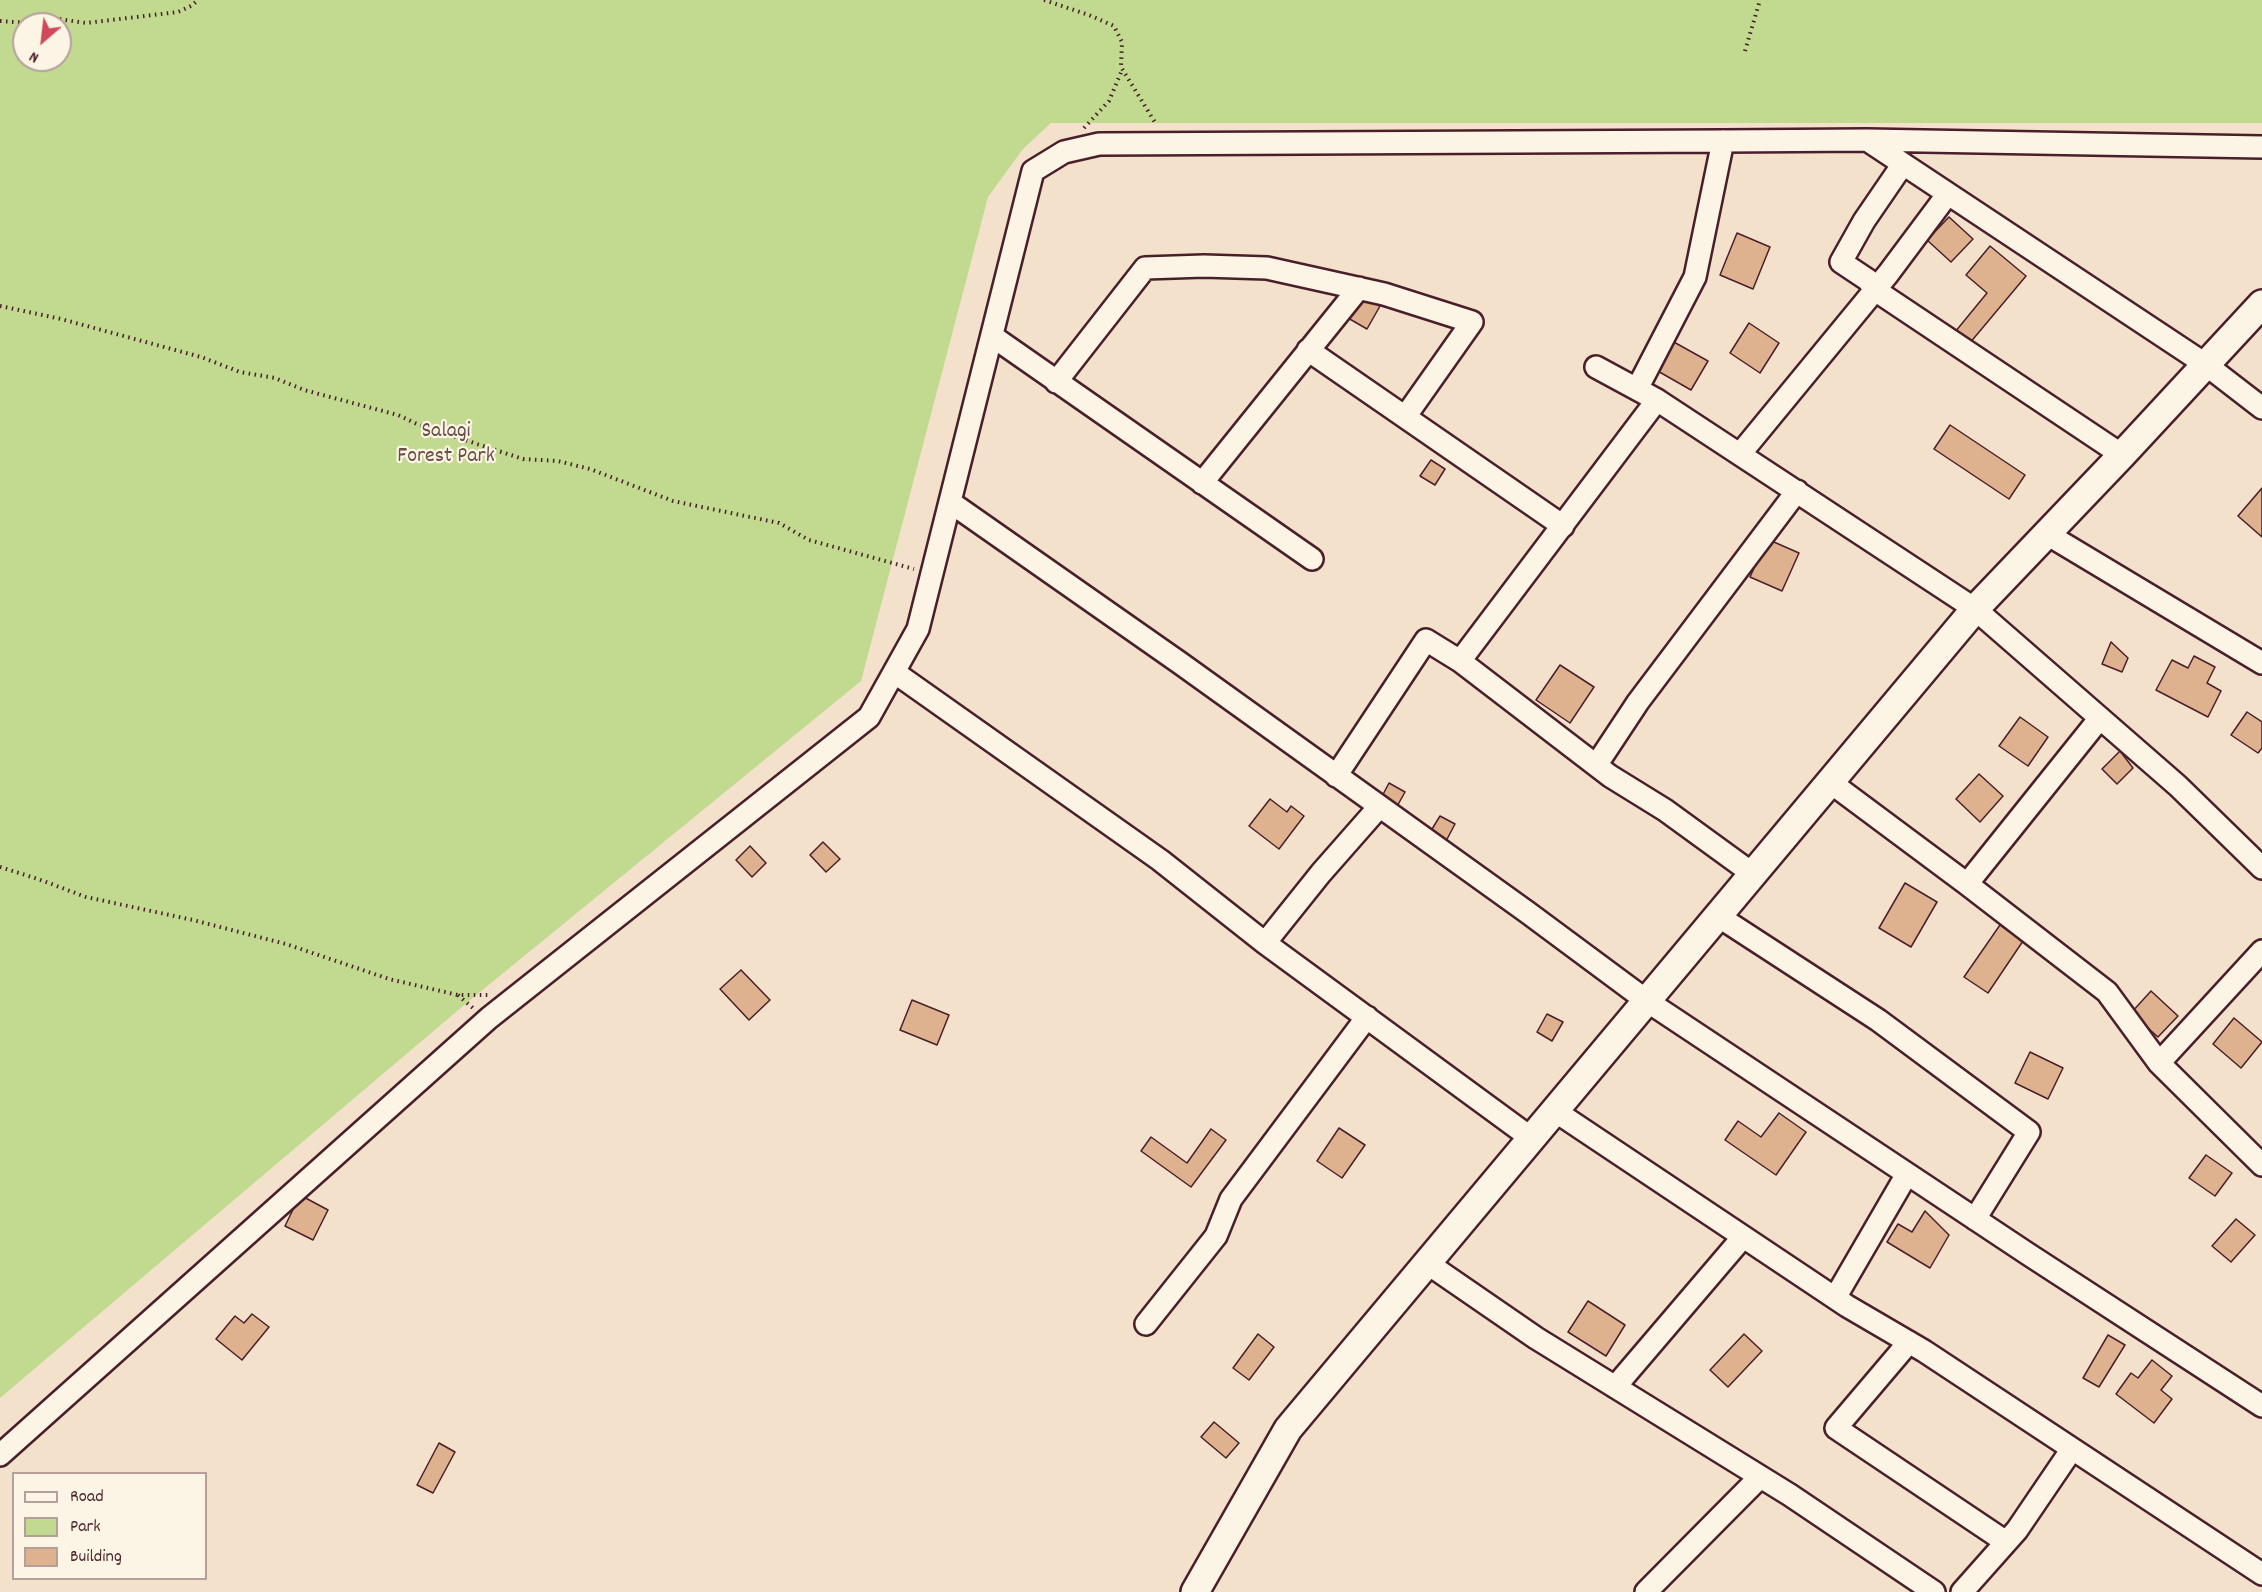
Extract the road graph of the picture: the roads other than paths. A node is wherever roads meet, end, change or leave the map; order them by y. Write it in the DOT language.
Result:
graph roads {
  1 [pos="1868,140"];
  2 [pos="1723,141"];
  3 [pos="2262,147"];
  4 [pos="1903,164"];
  5 [pos="1947,195"];
  6 [pos="1359,288"];
  7 [pos="1875,290"];
  8 [pos="2262,304"];
  9 [pos="992,336"];
  10 [pos="1308,350"];
  11 [pos="2205,364"];
  12 [pos="1596,367"];
  13 [pos="1056,382"];
  14 [pos="1637,389"];
  15 [pos="1657,400"];
  16 [pos="2262,408"];
  17 [pos="1404,417"];
  18 [pos="1740,454"];
  19 [pos="2122,455"];
  20 [pos="1202,483"];
  21 [pos="1797,491"];
  22 [pos="950,502"];
  23 [pos="1563,526"];
  24 [pos="2047,534"];
  25 [pos="1312,559"];
  26 [pos="1975,609"];
  27 [pos="1460,662"];
  28 [pos="2262,663"];
  29 [pos="894,672"];
  30 [pos="2100,718"];
  31 [pos="1597,764"];
  32 [pos="1336,776"];
  33 [pos="1830,782"];
  34 [pos="1379,807"];
  35 [pos="2262,868"];
  36 [pos="1753,874"];
  37 [pos="1967,884"];
  38 [pos="1718,915"];
  39 [pos="1265,943"];
  40 [pos="2262,951"];
  41 [pos="1647,1001"];
  42 [pos="1366,1017"];
  43 [pos="2159,1063"];
  44 [pos="1555,1111"];
  45 [pos="1532,1138"];
  46 [pos="2262,1165"];
  47 [pos="1907,1174"];
  48 [pos="1975,1220"];
  49 [pos="1743,1237"];
  50 [pos="1427,1263"];
  51 [pos="1835,1298"];
  52 [pos="1146,1324"];
  53 [pos="1909,1342"];
  54 [pos="1615,1387"];
  55 [pos="2262,1406"];
  56 [pos="2072,1449"];
  57 [pos="0,1455"];
  58 [pos="1760,1476"];
  59 [pos="2006,1542"];
  60 [pos="2262,1574"];
  61 [pos="1910,1586"];
  62 [pos="1195,1592"];
  63 [pos="1646,1592"];
  64 [pos="1934,1592"];
  65 [pos="1962,1592"];
  1 -- 2 [label="street"];
  1 -- 3 [label="street"];
  1 -- 4 [label="street"];
  2 -- 9 [label="street"];
  2 -- 14 [label="street"];
  4 -- 5 [label="street"];
  4 -- 7 [label="street"];
  5 -- 7 [label="street"];
  5 -- 11 [label="street"];
  6 -- 10 [label="street"];
  6 -- 13 [label="street"];
  6 -- 17 [label="street"];
  7 -- 18 [label="street"];
  7 -- 19 [label="street"];
  8 -- 11 [label="street"];
  9 -- 13 [label="street"];
  9 -- 22 [label="street"];
  10 -- 17 [label="street"];
  10 -- 20 [label="street"];
  11 -- 16 [label="street"];
  11 -- 19 [label="street"];
  12 -- 14 [label="street"];
  13 -- 20 [label="street"];
  14 -- 15 [label="street"];
  15 -- 18 [label="street"];
  15 -- 23 [label="street"];
  17 -- 23 [label="street"];
  18 -- 21 [label="street"];
  19 -- 24 [label="street"];
  20 -- 25 [label="street"];
  21 -- 26 [label="street"];
  21 -- 31 [label="street"];
  22 -- 29 [label="street"];
  22 -- 32 [label="street"];
  23 -- 27 [label="street"];
  24 -- 26 [label="street"];
  24 -- 28 [label="street"];
  26 -- 30 [label="street"];
  26 -- 33 [label="street"];
  27 -- 31 [label="street"];
  27 -- 32 [label="street"];
  29 -- 39 [label="street"];
  29 -- 57 [label="street"];
  30 -- 35 [label="street"];
  30 -- 37 [label="street"];
  31 -- 36 [label="street"];
  32 -- 34 [label="street"];
  33 -- 36 [label="street"];
  33 -- 37 [label="street"];
  34 -- 39 [label="street"];
  34 -- 41 [label="street"];
  36 -- 38 [label="street"];
  37 -- 43 [label="street"];
  38 -- 41 [label="street"];
  38 -- 48 [label="street"];
  39 -- 42 [label="street"];
  40 -- 43 [label="street"];
  41 -- 44 [label="street"];
  41 -- 47 [label="street"];
  42 -- 45 [label="street"];
  42 -- 52 [label="street"];
  43 -- 46 [label="street"];
  44 -- 45 [label="street"];
  44 -- 49 [label="street"];
  45 -- 50 [label="street"];
  47 -- 48 [label="street"];
  47 -- 51 [label="street"];
  48 -- 55 [label="street"];
  49 -- 51 [label="street"];
  49 -- 54 [label="street"];
  50 -- 54 [label="street"];
  50 -- 62 [label="street"];
  51 -- 53 [label="street"];
  53 -- 56 [label="street"];
  53 -- 59 [label="street"];
  54 -- 58 [label="street"];
  56 -- 59 [label="street"];
  56 -- 60 [label="street"];
  58 -- 61 [label="street"];
  58 -- 63 [label="street"];
  59 -- 65 [label="street"];
  61 -- 64 [label="street"];
}
